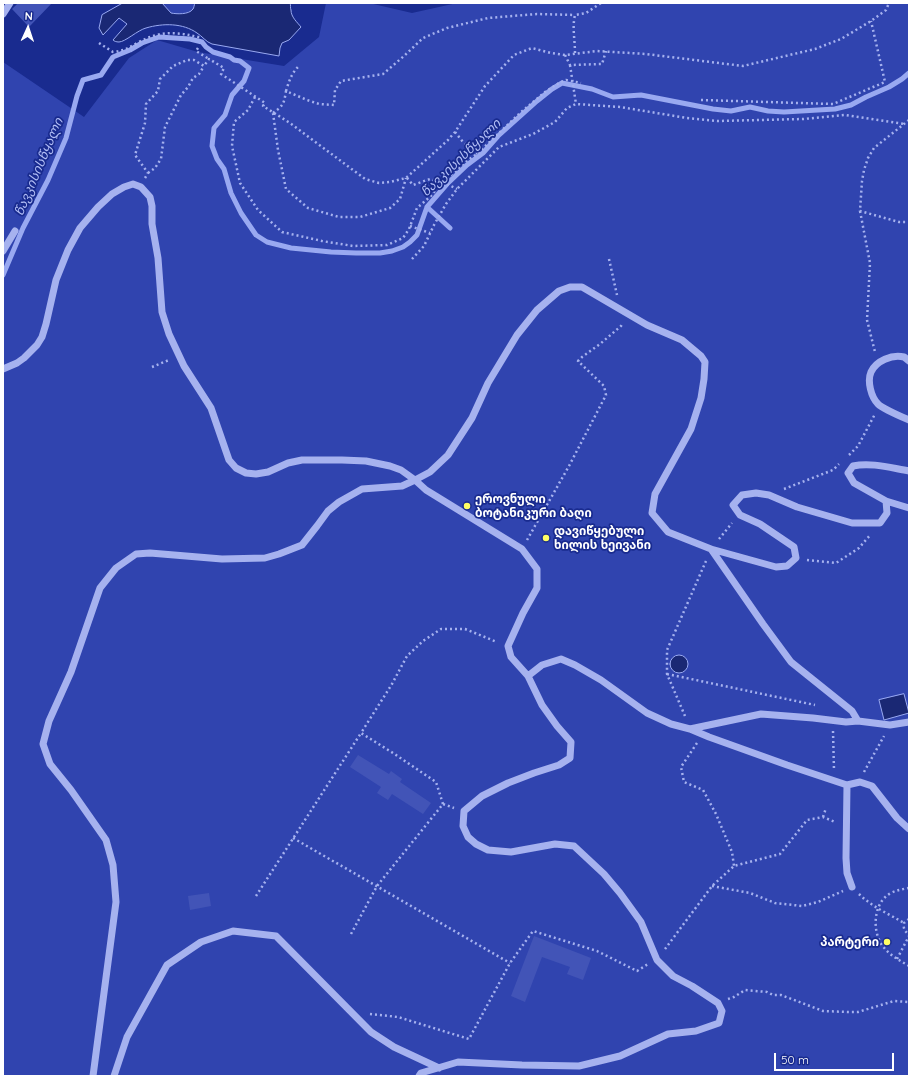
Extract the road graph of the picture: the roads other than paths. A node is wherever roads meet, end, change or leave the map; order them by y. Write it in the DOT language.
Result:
graph roads {
  1 [pos="10,3"];
  2 [pos="3,14"];
  3 [pos="15,231"];
  4 [pos="3,251"];
  5 [pos="909,361"];
  6 [pos="3,368"];
  7 [pos="909,420"];
  8 [pos="909,471"];
  9 [pos="415,480"];
  10 [pos="886,501"];
  11 [pos="909,508"];
  12 [pos="711,549"];
  13 [pos="528,676"];
  14 [pos="858,721"];
  15 [pos="909,722"];
  16 [pos="690,729"];
  17 [pos="847,785"];
  18 [pos="909,829"];
  19 [pos="852,887"];
  20 [pos="439,1068"];
  21 [pos="93,1076"];
  22 [pos="114,1076"];
  23 [pos="419,1076"];
  1 -- 2 [label="lane"];
  3 -- 4 [label="lane"];
  5 -- 7 [label="lane"];
  6 -- 9 [label="lane"];
  8 -- 10 [label="lane"];
  9 -- 12 [label="lane"];
  9 -- 13 [label="lane"];
  9 -- 21 [label="lane"];
  10 -- 11 [label="lane"];
  10 -- 12 [label="lane"];
  12 -- 14 [label="lane"];
  13 -- 16 [label="lane"];
  13 -- 20 [label="lane"];
  14 -- 15 [label="lane"];
  14 -- 16 [label="lane"];
  16 -- 17 [label="lane"];
  17 -- 18 [label="lane"];
  17 -- 19 [label="lane"];
  20 -- 22 [label="lane"];
  20 -- 23 [label="lane"];
}
